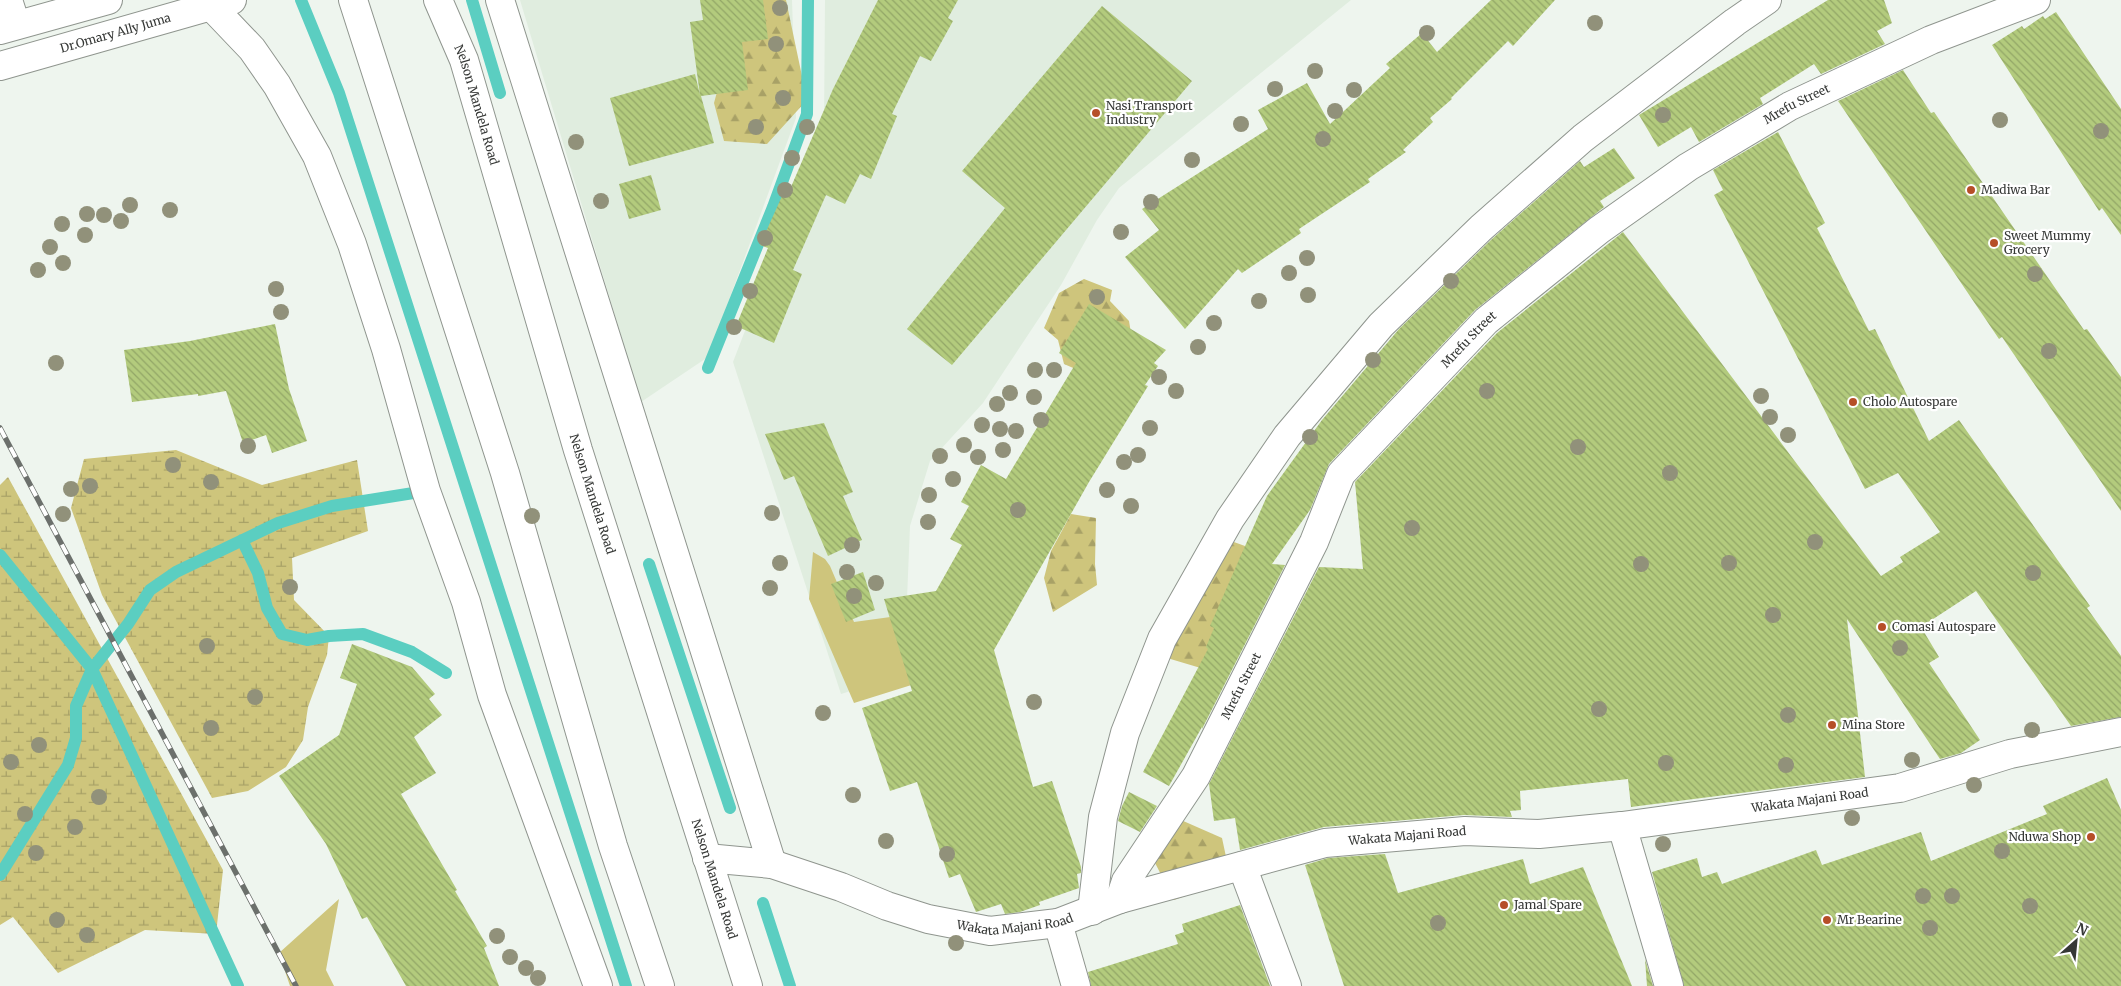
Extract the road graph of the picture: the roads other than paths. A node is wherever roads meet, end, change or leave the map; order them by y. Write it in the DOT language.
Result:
graph roads {
  1 [pos="108,0"];
  2 [pos="353,0"];
  3 [pos="438,0"];
  4 [pos="500,0"];
  5 [pos="1767,0"];
  6 [pos="2036,0"];
  7 [pos="221,3"];
  8 [pos="8,18"];
  9 [pos="0,66"];
  10 [pos="2121,732"];
  11 [pos="1622,826"];
  12 [pos="707,858"];
  13 [pos="772,864"];
  14 [pos="1242,866"];
  15 [pos="1120,899"];
  16 [pos="1092,911"];
  17 [pos="1058,922"];
  18 [pos="598,986"];
  19 [pos="660,986"];
  20 [pos="748,986"];
  21 [pos="1076,986"];
  22 [pos="1287,986"];
  23 [pos="1669,986"];
  1 -- 8 [label="street"];
  2 -- 19 [label="street"];
  3 -- 12 [label="street, Nelson Mandela Road"];
  4 -- 13 [label="street"];
  5 -- 16 [label="street"];
  6 -- 15 [label="street, Mrefu Street"];
  7 -- 9 [label="street, Dr.Omary Ally Juma"];
  7 -- 18 [label="street"];
  10 -- 11 [label="street, Wakata Majani Road"];
  11 -- 14 [label="street, Wakata Majani Road"];
  11 -- 23 [label="street"];
  12 -- 13 [label="street, Wakata Majani Road"];
  12 -- 20 [label="street, Nelson Mandela Road"];
  13 -- 17 [label="street, Wakata Majani Road"];
  14 -- 15 [label="street, Wakata Majani Road"];
  14 -- 22 [label="street"];
  15 -- 16 [label="street, Wakata Majani Road"];
  16 -- 17 [label="street, Wakata Majani Road"];
  17 -- 21 [label="street"];
}
